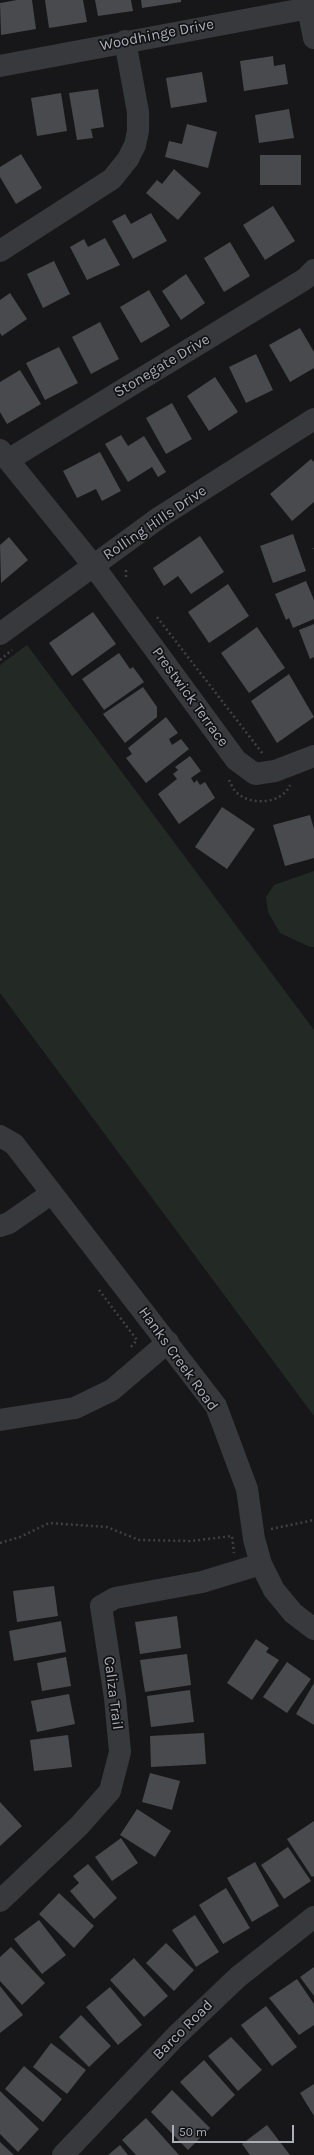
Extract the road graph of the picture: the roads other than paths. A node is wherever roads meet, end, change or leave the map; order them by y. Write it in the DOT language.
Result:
graph roads {
  1 [pos="311,7"];
  2 [pos="314,38"];
  3 [pos="125,41"];
  4 [pos="0,66"];
  5 [pos="0,251"];
  6 [pos="314,270"];
  7 [pos="314,418"];
  8 [pos="4,455"];
  9 [pos="93,565"];
  10 [pos="0,634"];
  11 [pos="314,756"];
  12 [pos="0,1136"];
  13 [pos="52,1193"];
  14 [pos="0,1226"];
  15 [pos="168,1342"];
  16 [pos="0,1420"];
  17 [pos="261,1564"];
  18 [pos="314,1629"];
  19 [pos="0,1900"];
  20 [pos="314,1917"];
  21 [pos="63,2155"];
  1 -- 2 [label="street"];
  1 -- 3 [label="street, Woodhinge Drive"];
  3 -- 4 [label="street, Woodhinge Drive"];
  3 -- 5 [label="street"];
  6 -- 8 [label="street, Stonegate Drive"];
  7 -- 9 [label="street, Rolling Hills Drive"];
  8 -- 9 [label="street"];
  9 -- 10 [label="street, Rolling Hills Drive"];
  9 -- 11 [label="street, Prestwick Terrace"];
  12 -- 13 [label="street, Hanks Creek Road"];
  13 -- 14 [label="street"];
  13 -- 15 [label="street, Hanks Creek Road"];
  15 -- 16 [label="street"];
  15 -- 17 [label="street, Hanks Creek Road"];
  17 -- 18 [label="street, Hanks Creek Road"];
  17 -- 19 [label="street, Caliza Trail"];
  20 -- 21 [label="street, Barco Road"];
}
